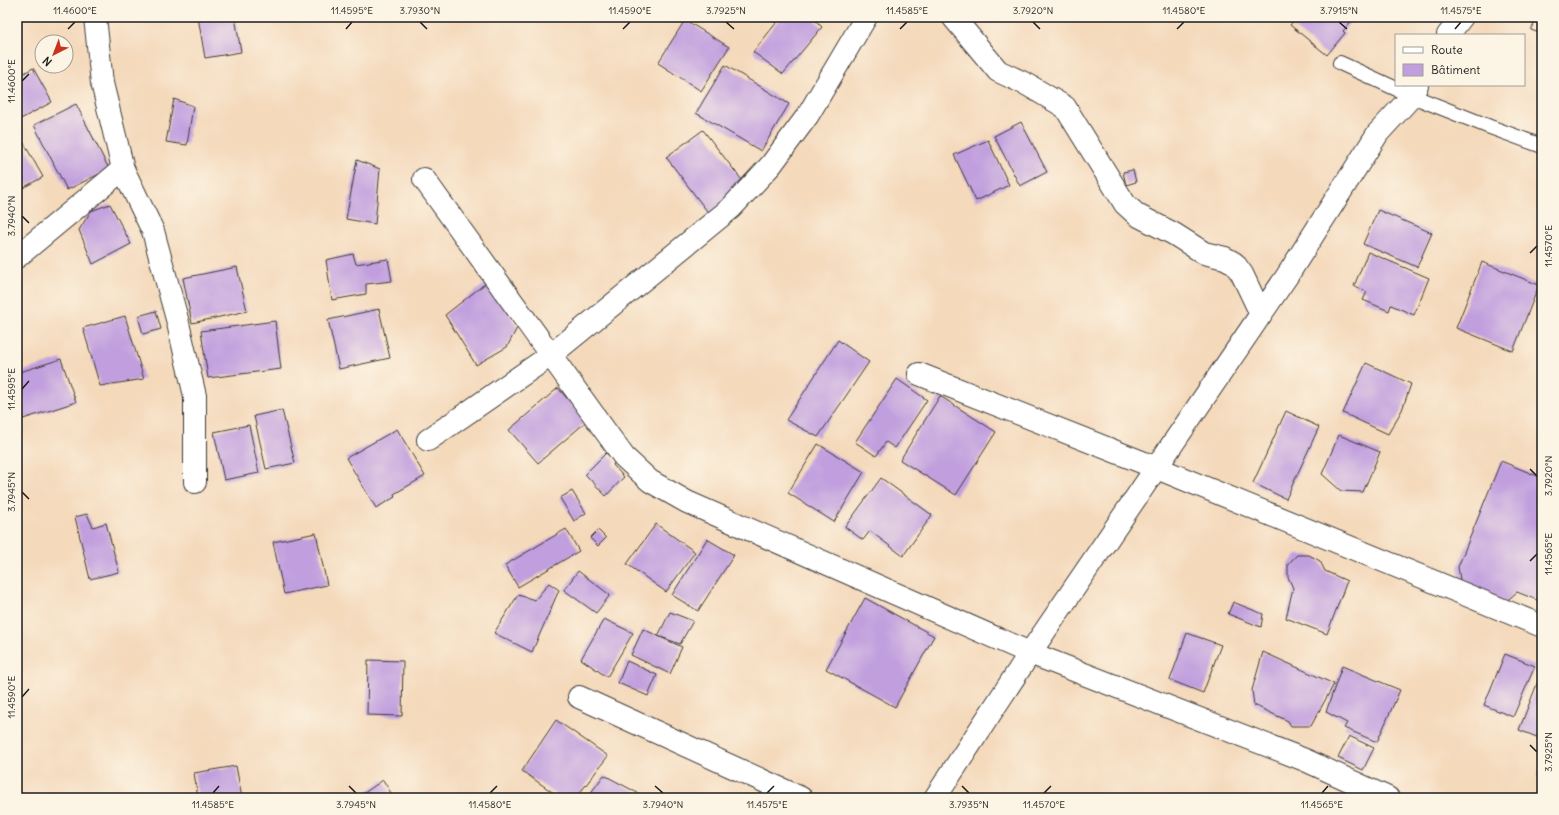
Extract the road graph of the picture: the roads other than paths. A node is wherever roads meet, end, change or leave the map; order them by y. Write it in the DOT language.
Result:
graph roads {
  1 [pos="96,17"];
  2 [pos="866,17"];
  3 [pos="953,17"];
  4 [pos="1462,17"];
  5 [pos="1449,34"];
  6 [pos="1340,63"];
  7 [pos="1395,84"];
  8 [pos="1402,86"];
  9 [pos="1415,91"];
  10 [pos="1542,146"];
  11 [pos="123,169"];
  12 [pos="424,179"];
  13 [pos="17,257"];
  14 [pos="1261,314"];
  15 [pos="551,355"];
  16 [pos="919,374"];
  17 [pos="428,440"];
  18 [pos="1157,468"];
  19 [pos="195,482"];
  20 [pos="1542,626"];
  21 [pos="1030,653"];
  22 [pos="579,697"];
  23 [pos="802,798"];
  24 [pos="935,798"];
  25 [pos="1388,798"];
  1 -- 11 [label="street"];
  2 -- 15 [label="street"];
  3 -- 14 [label="street"];
  4 -- 5 [label="street"];
  6 -- 7 [label="lane"];
  8 -- 9 [label="lane"];
  9 -- 10 [label="lane"];
  9 -- 14 [label="street"];
  11 -- 13 [label="street"];
  11 -- 19 [label="street"];
  12 -- 15 [label="street"];
  14 -- 18 [label="street"];
  15 -- 17 [label="street"];
  15 -- 21 [label="street"];
  16 -- 18 [label="street"];
  18 -- 20 [label="street"];
  18 -- 21 [label="street"];
  21 -- 24 [label="street"];
  21 -- 25 [label="street"];
  22 -- 23 [label="street"];
}
